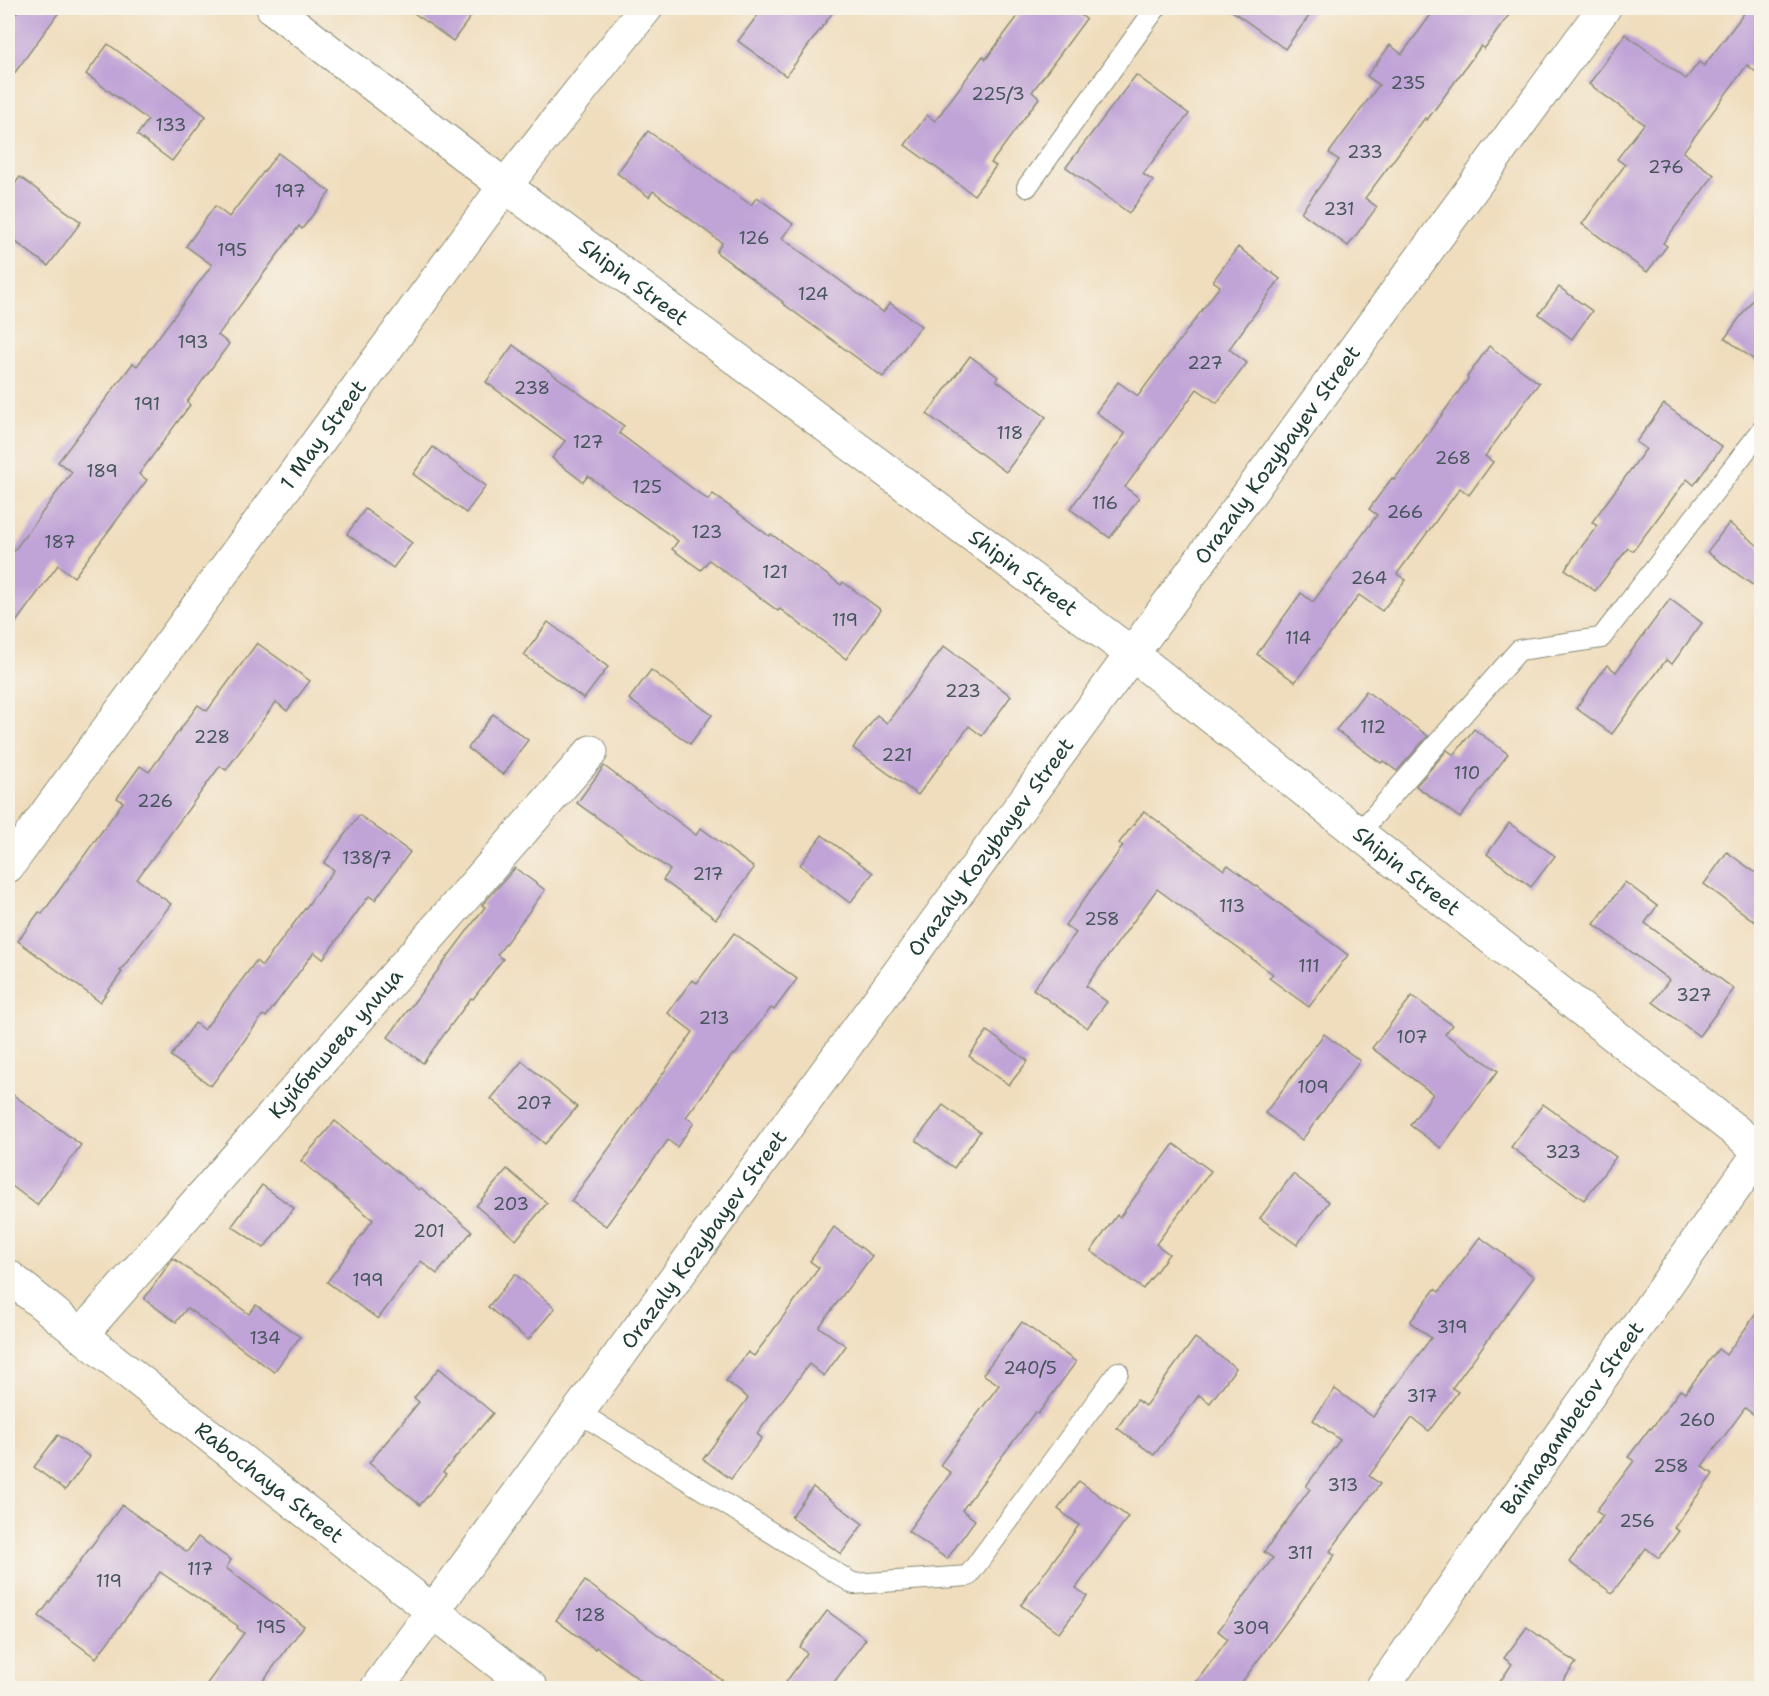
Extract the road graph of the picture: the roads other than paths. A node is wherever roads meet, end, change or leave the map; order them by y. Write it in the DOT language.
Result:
graph roads {
  1 [pos="273,8"];
  2 [pos="646,8"];
  3 [pos="1156,8"];
  4 [pos="1604,8"];
  5 [pos="505,186"];
  6 [pos="1028,187"];
  7 [pos="1761,430"];
  8 [pos="1132,654"];
  9 [pos="591,752"];
  10 [pos="1359,833"];
  11 [pos="8,866"];
  12 [pos="1761,1151"];
  13 [pos="8,1276"];
  14 [pos="81,1335"];
  15 [pos="1118,1371"];
  16 [pos="578,1412"];
  17 [pos="433,1611"];
  18 [pos="377,1689"];
  19 [pos="531,1689"];
  20 [pos="1382,1689"];
  1 -- 5 [label="street, Shipin Street"];
  2 -- 5 [label="street, 1 May Street"];
  3 -- 6 [label="lane"];
  4 -- 8 [label="street, Orazaly Kozybayev Street"];
  5 -- 8 [label="street, Shipin Street"];
  5 -- 11 [label="street, 1 May Street"];
  7 -- 10 [label="lane"];
  8 -- 10 [label="street, Shipin Street"];
  8 -- 16 [label="street, Orazaly Kozybayev Street"];
  9 -- 14 [label="street, Куйбышева улица"];
  10 -- 12 [label="street, Shipin Street"];
  12 -- 20 [label="street, Baimagambetov Street"];
  13 -- 14 [label="street, Rabochaya Street"];
  14 -- 17 [label="street, Rabochaya Street"];
  15 -- 16 [label="lane"];
  16 -- 17 [label="street, Orazaly Kozybayev Street"];
  17 -- 18 [label="street, Orazaly Kozybayev Street"];
  17 -- 19 [label="street, Rabochaya Street"];
}
